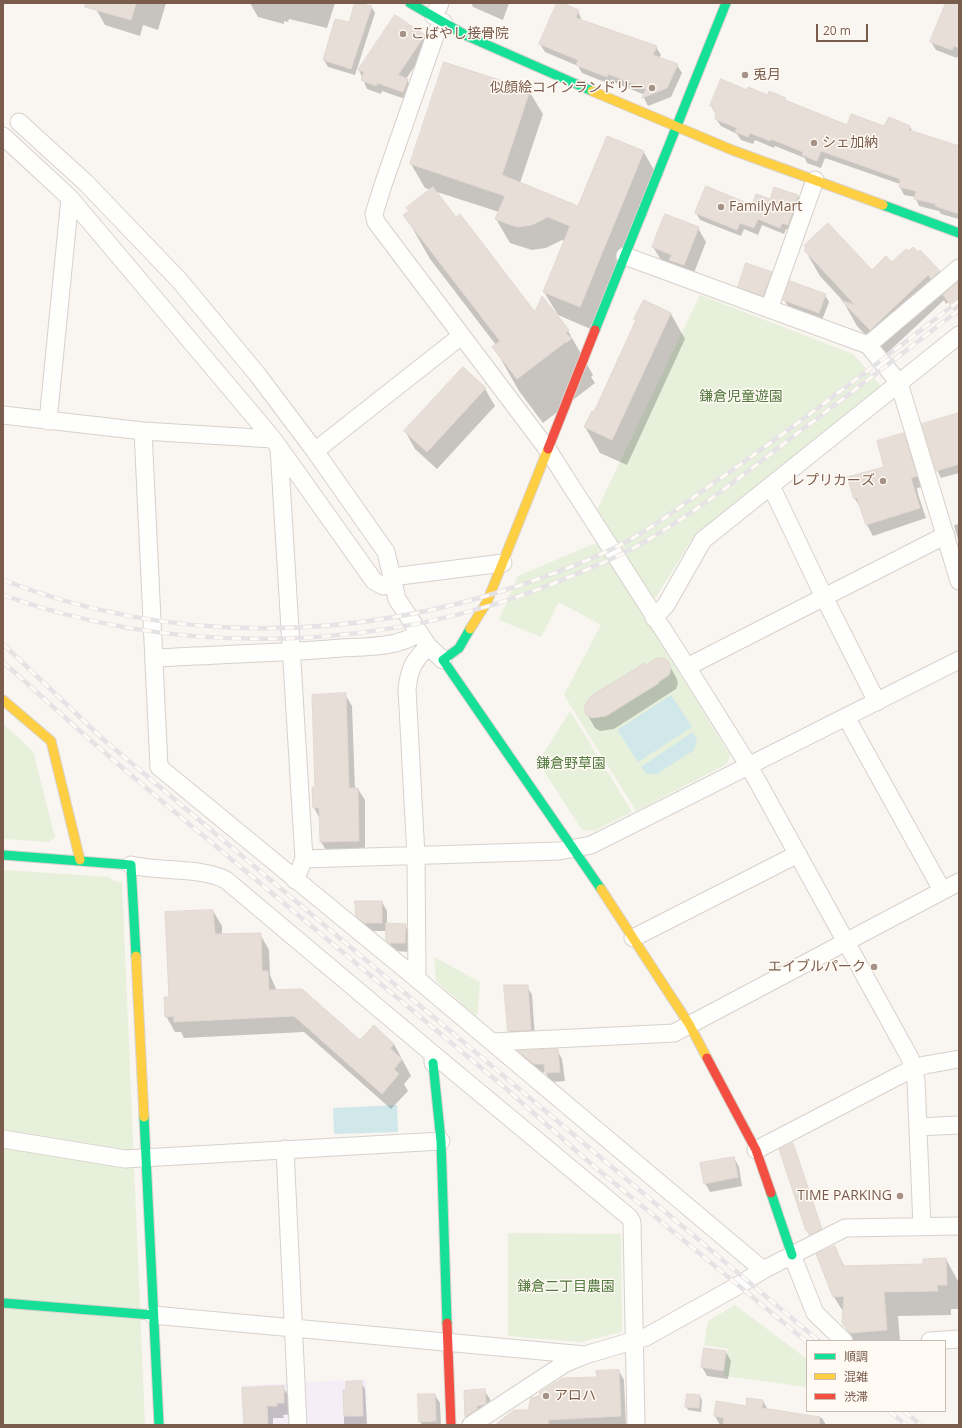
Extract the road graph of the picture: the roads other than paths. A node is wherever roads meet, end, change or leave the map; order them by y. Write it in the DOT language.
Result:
graph roads {
  1 [pos="410,3"];
  2 [pos="726,3"];
  3 [pos="439,14"];
  4 [pos="18,122"];
  5 [pos="676,125"];
  6 [pos="3,136"];
  7 [pos="815,180"];
  8 [pos="70,198"];
  9 [pos="959,232"];
  10 [pos="625,256"];
  11 [pos="959,268"];
  12 [pos="769,309"];
  13 [pos="959,335"];
  14 [pos="462,336"];
  15 [pos="868,344"];
  16 [pos="899,383"];
  17 [pos="3,415"];
  18 [pos="48,420"];
  19 [pos="143,431"];
  20 [pos="276,443"];
  21 [pos="548,450"];
  22 [pos="315,452"];
  23 [pos="771,486"];
  24 [pos="946,535"];
  25 [pos="503,563"];
  26 [pos="393,580"];
  27 [pos="959,580"];
  28 [pos="824,596"];
  29 [pos="654,618"];
  30 [pos="424,640"];
  31 [pos="290,652"];
  32 [pos="155,658"];
  33 [pos="443,660"];
  34 [pos="959,660"];
  35 [pos="687,667"];
  36 [pos="3,700"];
  37 [pos="877,702"];
  38 [pos="846,717"];
  39 [pos="749,766"];
  40 [pos="574,849"];
  41 [pos="798,854"];
  42 [pos="3,855"];
  43 [pos="416,856"];
  44 [pos="304,859"];
  45 [pos="80,860"];
  46 [pos="131,865"];
  47 [pos="295,880"];
  48 [pos="959,882"];
  49 [pos="942,890"];
  50 [pos="633,938"];
  51 [pos="846,942"];
  52 [pos="417,980"];
  53 [pos="689,1024"];
  54 [pos="493,1042"];
  55 [pos="433,1058"];
  56 [pos="959,1059"];
  57 [pos="914,1069"];
  58 [pos="959,1125"];
  59 [pos="918,1127"];
  60 [pos="3,1139"];
  61 [pos="441,1141"];
  62 [pos="284,1149"];
  63 [pos="756,1150"];
  64 [pos="147,1158"];
  65 [pos="959,1226"];
  66 [pos="922,1227"];
  67 [pos="792,1255"];
  68 [pos="763,1270"];
  69 [pos="3,1303"];
  70 [pos="153,1315"];
  71 [pos="294,1328"];
  72 [pos="959,1339"];
  73 [pos="843,1340"];
  74 [pos="944,1340"];
  75 [pos="635,1341"];
  76 [pos="448,1342"];
  77 [pos="585,1355"];
  78 [pos="159,1425"];
  79 [pos="298,1425"];
  80 [pos="451,1425"];
  81 [pos="471,1425"];
  82 [pos="636,1425"];
  1 -- 3 [label="street"];
  2 -- 5 [label="street"];
  3 -- 5 [label="street"];
  3 -- 14 [label="street"];
  4 -- 22 [label="street"];
  5 -- 7 [label="street"];
  5 -- 10 [label="street"];
  6 -- 8 [label="street"];
  7 -- 9 [label="street"];
  7 -- 12 [label="street"];
  8 -- 18 [label="street"];
  8 -- 20 [label="street"];
  10 -- 12 [label="street"];
  10 -- 21 [label="street"];
  11 -- 15 [label="street"];
  12 -- 15 [label="street"];
  13 -- 16 [label="street"];
  14 -- 21 [label="street"];
  14 -- 22 [label="street"];
  15 -- 16 [label="street"];
  16 -- 23 [label="street"];
  16 -- 24 [label="street"];
  17 -- 18 [label="street"];
  18 -- 19 [label="street"];
  19 -- 20 [label="street"];
  19 -- 32 [label="street"];
  20 -- 26 [label="street"];
  20 -- 31 [label="street"];
  21 -- 25 [label="street"];
  21 -- 29 [label="street"];
  22 -- 26 [label="street"];
  23 -- 28 [label="street"];
  23 -- 29 [label="street"];
  24 -- 27 [label="street"];
  24 -- 28 [label="street"];
  25 -- 26 [label="street"];
  25 -- 33 [label="street"];
  26 -- 30 [label="street"];
  28 -- 35 [label="street"];
  28 -- 37 [label="street"];
  29 -- 35 [label="street"];
  30 -- 31 [label="street"];
  30 -- 33 [label="street"];
  30 -- 43 [label="street"];
  31 -- 32 [label="street"];
  31 -- 44 [label="street"];
  32 -- 47 [label="street"];
  33 -- 40 [label="street"];
  34 -- 37 [label="street"];
  35 -- 39 [label="street"];
  36 -- 45 [label="street"];
  37 -- 38 [label="street"];
  38 -- 39 [label="street"];
  38 -- 49 [label="street"];
  39 -- 40 [label="street"];
  39 -- 41 [label="street"];
  40 -- 43 [label="street"];
  40 -- 50 [label="street"];
  41 -- 50 [label="street"];
  41 -- 51 [label="street"];
  42 -- 45 [label="street"];
  43 -- 44 [label="street"];
  43 -- 52 [label="street"];
  44 -- 47 [label="street"];
  45 -- 46 [label="street"];
  46 -- 55 [label="street"];
  46 -- 64 [label="street"];
  47 -- 52 [label="street"];
  48 -- 49 [label="street"];
  49 -- 51 [label="street"];
  50 -- 53 [label="street"];
  51 -- 53 [label="street"];
  51 -- 57 [label="street"];
  52 -- 54 [label="street"];
  53 -- 54 [label="street"];
  53 -- 63 [label="street"];
  54 -- 68 [label="street"];
  55 -- 61 [label="street"];
  55 -- 75 [label="street"];
  56 -- 57 [label="street"];
  57 -- 59 [label="street"];
  57 -- 63 [label="street"];
  58 -- 59 [label="street"];
  59 -- 66 [label="street"];
  60 -- 64 [label="street"];
  61 -- 62 [label="street"];
  61 -- 76 [label="street"];
  62 -- 64 [label="street"];
  62 -- 71 [label="street"];
  63 -- 67 [label="street"];
  64 -- 70 [label="street"];
  65 -- 66 [label="street"];
  66 -- 67 [label="street"];
  67 -- 68 [label="street"];
  67 -- 73 [label="street"];
  68 -- 75 [label="street"];
  69 -- 70 [label="street"];
  70 -- 71 [label="street"];
  70 -- 78 [label="street"];
  71 -- 76 [label="street"];
  71 -- 79 [label="street"];
  72 -- 74 [label="street"];
  75 -- 77 [label="street"];
  75 -- 82 [label="street"];
  76 -- 77 [label="street"];
  76 -- 80 [label="street"];
  77 -- 81 [label="street"];
}
